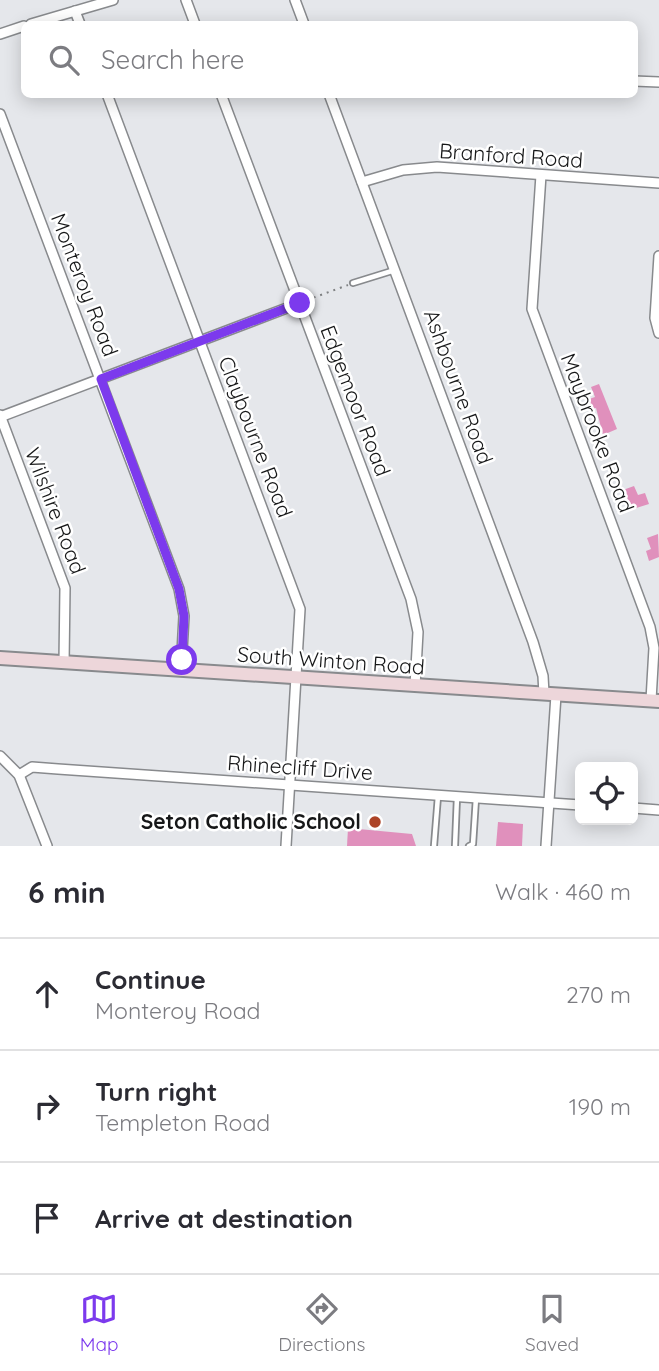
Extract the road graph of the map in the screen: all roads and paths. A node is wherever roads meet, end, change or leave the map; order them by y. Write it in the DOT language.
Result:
graph roads {
  1 [pos="113,0"];
  2 [pos="186,0"];
  3 [pos="295,0"];
  4 [pos="75,11"];
  5 [pos="41,21"];
  6 [pos="79,21"];
  7 [pos="194,21"];
  8 [pos="302,21"];
  9 [pos="21,27"];
  10 [pos="0,34"];
  11 [pos="638,81"];
  12 [pos="659,82"];
  13 [pos="108,98"];
  14 [pos="223,98"];
  15 [pos="330,98"];
  16 [pos="0,114"];
  17 [pos="541,175"];
  18 [pos="362,182"];
  19 [pos="659,183"];
  20 [pos="659,256"];
  21 [pos="395,270"];
  22 [pos="353,284"];
  23 [pos="300,303"];
  24 [pos="659,333"];
  25 [pos="199,341"];
  26 [pos="101,379"];
  27 [pos="0,417"];
  28 [pos="0,658"];
  29 [pos="64,663"];
  30 [pos="181,670"];
  31 [pos="297,678"];
  32 [pos="415,686"];
  33 [pos="550,694"];
  34 [pos="655,701"];
  35 [pos="0,757"];
  36 [pos="19,775"];
  37 [pos="290,785"];
  38 [pos="438,795"];
  39 [pos="457,796"];
  40 [pos="476,797"];
  41 [pos="549,803"];
  42 [pos="575,805"];
  43 [pos="638,808"];
  44 [pos="659,810"];
  45 [pos="47,846"];
  46 [pos="286,846"];
  47 [pos="434,846"];
  48 [pos="455,846"];
  49 [pos="469,846"];
  50 [pos="546,846"];
  1 -- 4 [label="street"];
  2 -- 7 [label="street"];
  3 -- 8 [label="street"];
  4 -- 5 [label="street"];
  4 -- 6 [label="street"];
  9 -- 10 [label="street"];
  11 -- 12 [label="street"];
  13 -- 25 [label="street, Claybourne Road"];
  14 -- 23 [label="street, Edgemoor Road"];
  15 -- 18 [label="street, Ashbourne Road"];
  16 -- 26 [label="street, Monteroy Road"];
  17 -- 18 [label="street, Branford Road"];
  17 -- 19 [label="street, Branford Road"];
  17 -- 34 [label="street, Maybrooke Road"];
  18 -- 21 [label="street, Ashbourne Road"];
  20 -- 24 [label="street"];
  21 -- 22 [label="lane"];
  21 -- 33 [label="street, Ashbourne Road"];
  22 -- 23 [label="path"];
  23 -- 25 [label="street"];
  23 -- 32 [label="street, Edgemoor Road"];
  25 -- 26 [label="street"];
  25 -- 31 [label="street, Claybourne Road"];
  26 -- 27 [label="street"];
  26 -- 30 [label="street, Monteroy Road"];
  27 -- 29 [label="street, Wilshire Road"];
  28 -- 29 [label="main road, South Winton Road"];
  29 -- 30 [label="main road, South Winton Road"];
  30 -- 31 [label="main road, South Winton Road"];
  31 -- 32 [label="main road, South Winton Road"];
  31 -- 37 [label="street, Claybourne Road"];
  32 -- 33 [label="main road, South Winton Road"];
  33 -- 34 [label="main road, South Winton Road"];
  33 -- 41 [label="street, Ashbourne Road"];
  35 -- 36 [label="street"];
  36 -- 37 [label="street, Rhinecliff Drive"];
  36 -- 45 [label="street"];
  37 -- 38 [label="street, Rhinecliff Drive"];
  37 -- 46 [label="street, Claybourne Road"];
  38 -- 39 [label="street, Rhinecliff Drive"];
  38 -- 47 [label="lane"];
  39 -- 40 [label="street, Rhinecliff Drive"];
  39 -- 48 [label="lane"];
  40 -- 41 [label="street, Rhinecliff Drive"];
  40 -- 49 [label="lane"];
  41 -- 42 [label="street, Rhinecliff Drive"];
  41 -- 50 [label="street, Ashbourne Road"];
  43 -- 44 [label="street"];
}
